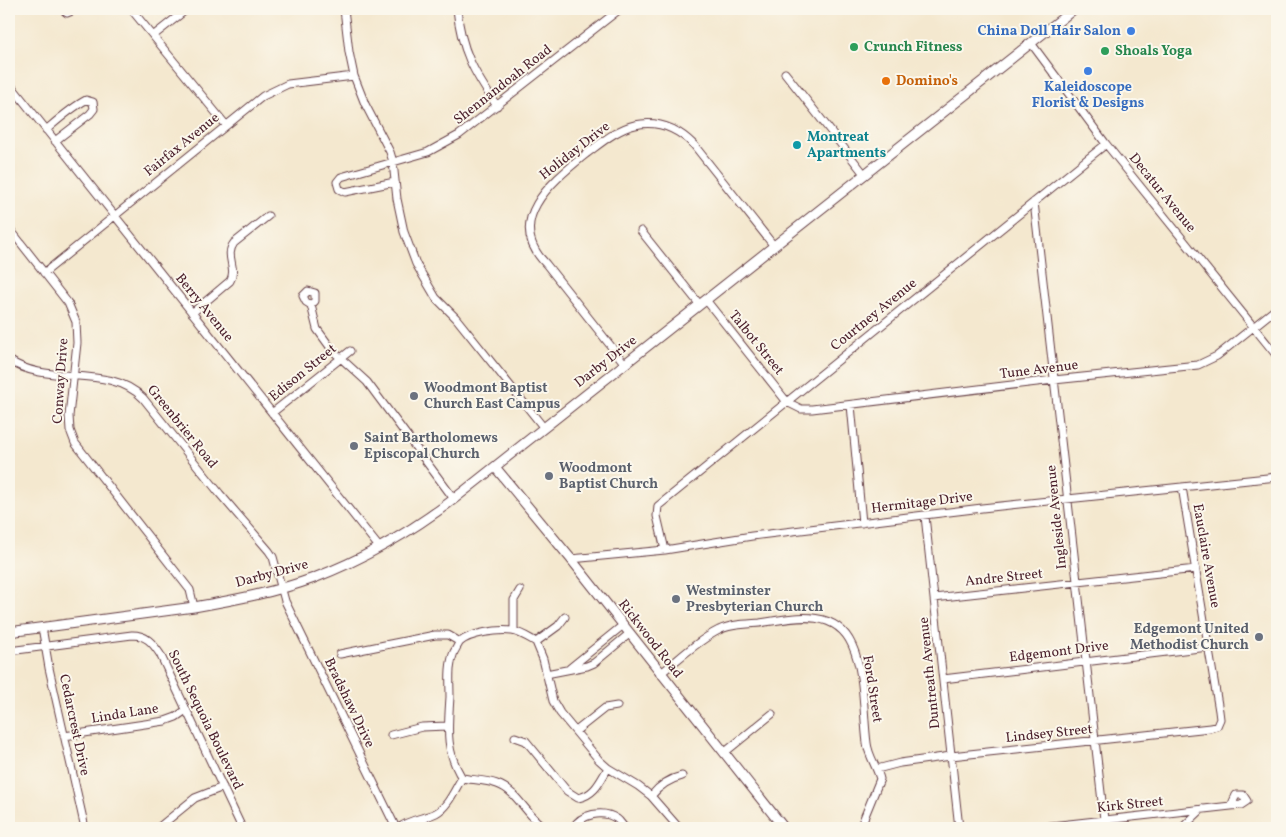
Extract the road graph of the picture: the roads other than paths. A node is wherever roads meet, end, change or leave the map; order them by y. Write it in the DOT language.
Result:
graph roads {
  1 [pos="62,9"];
  2 [pos="77,9"];
  3 [pos="131,9"];
  4 [pos="188,9"];
  5 [pos="344,9"];
  6 [pos="457,9"];
  7 [pos="620,9"];
  8 [pos="1074,9"];
  9 [pos="153,36"];
  10 [pos="1030,44"];
  11 [pos="785,73"];
  12 [pos="354,76"];
  13 [pos="9,83"];
  14 [pos="497,106"];
  15 [pos="226,125"];
  16 [pos="46,130"];
  17 [pos="55,141"];
  18 [pos="1106,144"];
  19 [pos="393,162"];
  20 [pos="865,175"];
  21 [pos="394,182"];
  22 [pos="1034,202"];
  23 [pos="114,216"];
  24 [pos="268,216"];
  25 [pos="9,228"];
  26 [pos="641,231"];
  27 [pos="774,246"];
  28 [pos="44,273"];
  29 [pos="703,303"];
  30 [pos="310,304"];
  31 [pos="1277,308"];
  32 [pos="192,313"];
  33 [pos="1254,327"];
  34 [pos="350,351"];
  35 [pos="1277,356"];
  36 [pos="340,359"];
  37 [pos="9,360"];
  38 [pos="625,364"];
  39 [pos="73,374"];
  40 [pos="1054,380"];
  41 [pos="787,402"];
  42 [pos="851,405"];
  43 [pos="272,413"];
  44 [pos="544,428"];
  45 [pos="495,467"];
  46 [pos="1277,477"];
  47 [pos="1182,486"];
  48 [pos="1068,498"];
  49 [pos="454,499"];
  50 [pos="925,516"];
  51 [pos="862,523"];
  52 [pos="379,547"];
  53 [pos="664,550"];
  54 [pos="571,560"];
  55 [pos="1196,569"];
  56 [pos="1077,582"];
  57 [pos="280,588"];
  58 [pos="520,590"];
  59 [pos="934,598"];
  60 [pos="194,607"];
  61 [pos="565,617"];
  62 [pos="622,626"];
  63 [pos="42,627"];
  64 [pos="514,631"];
  65 [pos="9,632"];
  66 [pos="629,634"];
  67 [pos="460,642"];
  68 [pos="536,642"];
  69 [pos="46,646"];
  70 [pos="1208,647"];
  71 [pos="9,651"];
  72 [pos="340,654"];
  73 [pos="1086,662"];
  74 [pos="570,668"];
  75 [pos="546,674"];
  76 [pos="660,674"];
  77 [pos="943,679"];
  78 [pos="617,706"];
  79 [pos="186,710"];
  80 [pos="772,714"];
  81 [pos="1220,719"];
  82 [pos="447,726"];
  83 [pos="576,731"];
  84 [pos="391,734"];
  85 [pos="64,736"];
  86 [pos="515,737"];
  87 [pos="1095,741"];
  88 [pos="724,753"];
  89 [pos="951,756"];
  90 [pos="608,768"];
  91 [pos="877,769"];
  92 [pos="682,776"];
  93 [pos="462,778"];
  94 [pos="223,787"];
  95 [pos="651,796"];
  96 [pos="1231,806"];
  97 [pos="1202,809"];
  98 [pos="427,816"];
  99 [pos="1105,824"];
  100 [pos="85,828"];
  101 [pos="158,828"];
  102 [pos="242,828"];
  103 [pos="398,828"];
  104 [pos="411,828"];
  105 [pos="546,828"];
  106 [pos="573,828"];
  107 [pos="625,828"];
  108 [pos="679,828"];
  109 [pos="784,828"];
  110 [pos="860,828"];
  111 [pos="959,828"];
  112 [pos="1033,828"];
  113 [pos="1182,828"];
  1 -- 2 [label="street"];
  3 -- 9 [label="street"];
  4 -- 9 [label="street"];
  5 -- 12 [label="street"];
  6 -- 14 [label="street"];
  7 -- 14 [label="street, Shennandoah Road"];
  8 -- 10 [label="main road, Darby Drive"];
  9 -- 15 [label="street"];
  10 -- 18 [label="street, Decatur Avenue"];
  10 -- 20 [label="main road, Darby Drive"];
  11 -- 20 [label="street"];
  12 -- 15 [label="street, Fairfax Avenue"];
  12 -- 19 [label="street"];
  13 -- 16 [label="street, Berry Avenue"];
  14 -- 19 [label="street, Shennandoah Road"];
  15 -- 23 [label="street, Fairfax Avenue"];
  16 -- 17 [label="street, Berry Avenue"];
  16 -- 17 [label="street"];
  17 -- 23 [label="street, Berry Avenue"];
  18 -- 22 [label="street, Courtney Avenue"];
  18 -- 33 [label="street, Decatur Avenue"];
  19 -- 21 [label="street"];
  19 -- 21 [label="street, Shennandoah Road"];
  20 -- 27 [label="main road, Darby Drive"];
  21 -- 44 [label="street"];
  22 -- 40 [label="street, Ingleside Avenue"];
  22 -- 41 [label="street, Courtney Avenue"];
  23 -- 28 [label="street, Fairfax Avenue"];
  23 -- 32 [label="street, Berry Avenue"];
  24 -- 32 [label="street"];
  25 -- 28 [label="street, Conway Drive"];
  26 -- 29 [label="street, Talbot Street"];
  27 -- 29 [label="main road, Darby Drive"];
  27 -- 38 [label="street, Holiday Drive"];
  28 -- 39 [label="street, Conway Drive"];
  29 -- 38 [label="main road, Darby Drive"];
  29 -- 41 [label="street, Talbot Street"];
  30 -- 36 [label="street"];
  31 -- 33 [label="street, Tune Avenue"];
  32 -- 43 [label="street, Berry Avenue"];
  33 -- 35 [label="street, Decatur Avenue"];
  33 -- 40 [label="street, Tune Avenue"];
  34 -- 36 [label="street, Edison Street"];
  36 -- 43 [label="street, Edison Street"];
  36 -- 49 [label="street"];
  37 -- 39 [label="street, Greenbrier Road"];
  38 -- 44 [label="main road, Darby Drive"];
  39 -- 57 [label="street, Greenbrier Road"];
  39 -- 60 [label="street, Conway Drive"];
  40 -- 42 [label="street, Tune Avenue"];
  40 -- 48 [label="street, Ingleside Avenue"];
  41 -- 42 [label="street, Tune Avenue"];
  41 -- 53 [label="street, Courtney Avenue"];
  42 -- 51 [label="street"];
  43 -- 52 [label="street, Berry Avenue"];
  44 -- 45 [label="main road, Darby Drive"];
  45 -- 49 [label="main road, Darby Drive"];
  45 -- 54 [label="main road, Rickwood Road"];
  46 -- 47 [label="street, Hermitage Drive"];
  47 -- 48 [label="street, Hermitage Drive"];
  47 -- 55 [label="street, Eauclaire Avenue"];
  48 -- 50 [label="street, Hermitage Drive"];
  48 -- 56 [label="street, Ingleside Avenue"];
  49 -- 52 [label="main road, Darby Drive"];
  50 -- 51 [label="street, Hermitage Drive"];
  50 -- 59 [label="street, Duntreath Avenue"];
  51 -- 53 [label="street, Hermitage Drive"];
  52 -- 57 [label="main road, Darby Drive"];
  53 -- 54 [label="street, Hermitage Drive"];
  54 -- 62 [label="main road, Rickwood Road"];
  55 -- 56 [label="street, Andre Street"];
  55 -- 70 [label="street, Eauclaire Avenue"];
  56 -- 59 [label="street, Andre Street"];
  56 -- 73 [label="street, Ingleside Avenue"];
  57 -- 60 [label="main road, Darby Drive"];
  57 -- 103 [label="street, Bradshaw Drive"];
  58 -- 64 [label="street"];
  59 -- 77 [label="street, Duntreath Avenue"];
  60 -- 63 [label="main road, Darby Drive"];
  61 -- 68 [label="street"];
  62 -- 66 [label="main road, Rickwood Road"];
  62 -- 74 [label="street"];
  63 -- 65 [label="main road, Darby Drive"];
  63 -- 69 [label="street, Cedarcrest Drive"];
  64 -- 67 [label="street"];
  64 -- 68 [label="street"];
  66 -- 74 [label="street"];
  66 -- 76 [label="main road, Rickwood Road"];
  67 -- 72 [label="street"];
  67 -- 82 [label="street"];
  68 -- 75 [label="street"];
  69 -- 71 [label="street, South Sequoia Boulevard"];
  69 -- 79 [label="street, South Sequoia Boulevard"];
  69 -- 85 [label="street, Cedarcrest Drive"];
  70 -- 73 [label="street, Edgemont Drive"];
  70 -- 81 [label="street, Eauclaire Avenue"];
  73 -- 77 [label="street, Edgemont Drive"];
  73 -- 87 [label="street, Ingleside Avenue"];
  74 -- 75 [label="street"];
  75 -- 83 [label="street"];
  76 -- 88 [label="main road, Rickwood Road"];
  76 -- 91 [label="street, Ford Street"];
  77 -- 89 [label="street, Duntreath Avenue"];
  78 -- 83 [label="street"];
  79 -- 85 [label="street, Linda Lane"];
  79 -- 94 [label="street, South Sequoia Boulevard"];
  80 -- 88 [label="street"];
  81 -- 87 [label="street, Lindsey Street"];
  82 -- 84 [label="street"];
  82 -- 93 [label="street"];
  83 -- 90 [label="street"];
  85 -- 100 [label="street, Cedarcrest Drive"];
  86 -- 90 [label="street"];
  87 -- 89 [label="street, Lindsey Street"];
  87 -- 99 [label="street, Ingleside Avenue"];
  88 -- 109 [label="main road, Rickwood Road"];
  89 -- 91 [label="street, Lindsey Street"];
  89 -- 111 [label="street, Duntreath Avenue"];
  90 -- 95 [label="street"];
  91 -- 110 [label="street, Ford Street"];
  92 -- 95 [label="street"];
  93 -- 98 [label="street"];
  93 -- 105 [label="street"];
  94 -- 101 [label="street"];
  94 -- 102 [label="street, South Sequoia Boulevard"];
  95 -- 108 [label="street"];
  96 -- 97 [label="street, Kirk Street"];
  97 -- 99 [label="street, Kirk Street"];
  97 -- 113 [label="street"];
  98 -- 103 [label="street"];
  98 -- 104 [label="street"];
  99 -- 112 [label="street, Kirk Street"];
  106 -- 107 [label="street"];
}
